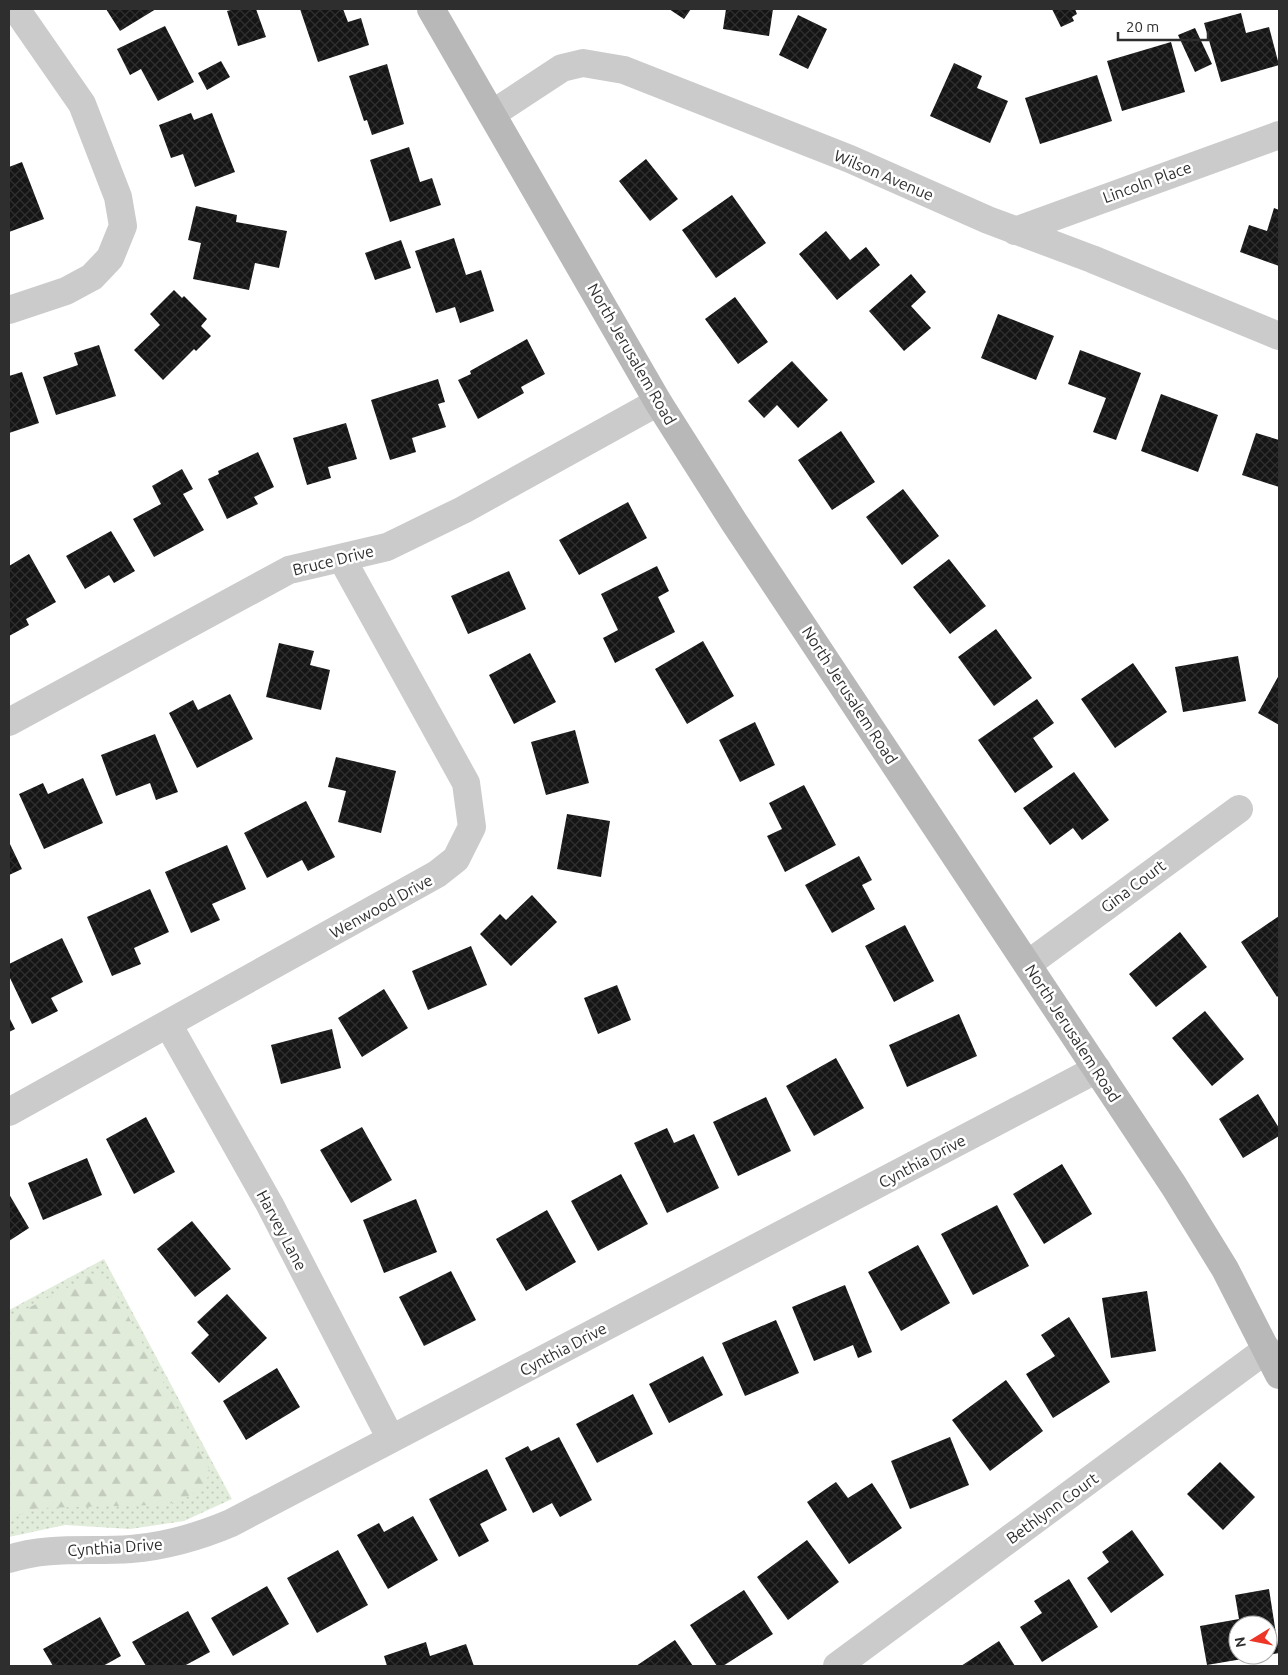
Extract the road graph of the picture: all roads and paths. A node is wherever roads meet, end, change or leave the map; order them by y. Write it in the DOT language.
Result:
graph roads {
  1 [pos="16,9"];
  2 [pos="431,9"];
  3 [pos="492,114"];
  4 [pos="1279,135"];
  5 [pos="1015,230"];
  6 [pos="9,310"];
  7 [pos="1279,336"];
  8 [pos="658,402"];
  9 [pos="342,559"];
  10 [pos="9,722"];
  11 [pos="1239,809"];
  12 [pos="1028,964"];
  13 [pos="168,1024"];
  14 [pos="1097,1069"];
  15 [pos="9,1112"];
  16 [pos="1273,1354"];
  17 [pos="1279,1375"];
  18 [pos="391,1439"];
  19 [pos="9,1559"];
  20 [pos="837,1666"];
  1 -- 6 [label="street"];
  2 -- 3 [label="main road, North Jerusalem Road"];
  3 -- 5 [label="street, Wilson Avenue"];
  3 -- 8 [label="main road, North Jerusalem Road"];
  4 -- 5 [label="street, Lincoln Place"];
  5 -- 7 [label="street, Wilson Avenue"];
  8 -- 9 [label="street, Bruce Drive"];
  8 -- 12 [label="main road, North Jerusalem Road"];
  9 -- 10 [label="street, Bruce Drive"];
  9 -- 13 [label="street, Wenwood Drive"];
  11 -- 12 [label="street, Gina Court"];
  12 -- 14 [label="main road, North Jerusalem Road"];
  13 -- 15 [label="street, Wenwood Drive"];
  13 -- 18 [label="street, Harvey Lane"];
  14 -- 16 [label="main road, North Jerusalem Road"];
  14 -- 18 [label="street, Cynthia Drive"];
  16 -- 17 [label="main road, North Jerusalem Road"];
  16 -- 20 [label="street, Bethlynn Court"];
  18 -- 19 [label="street, Cynthia Drive"];
}
